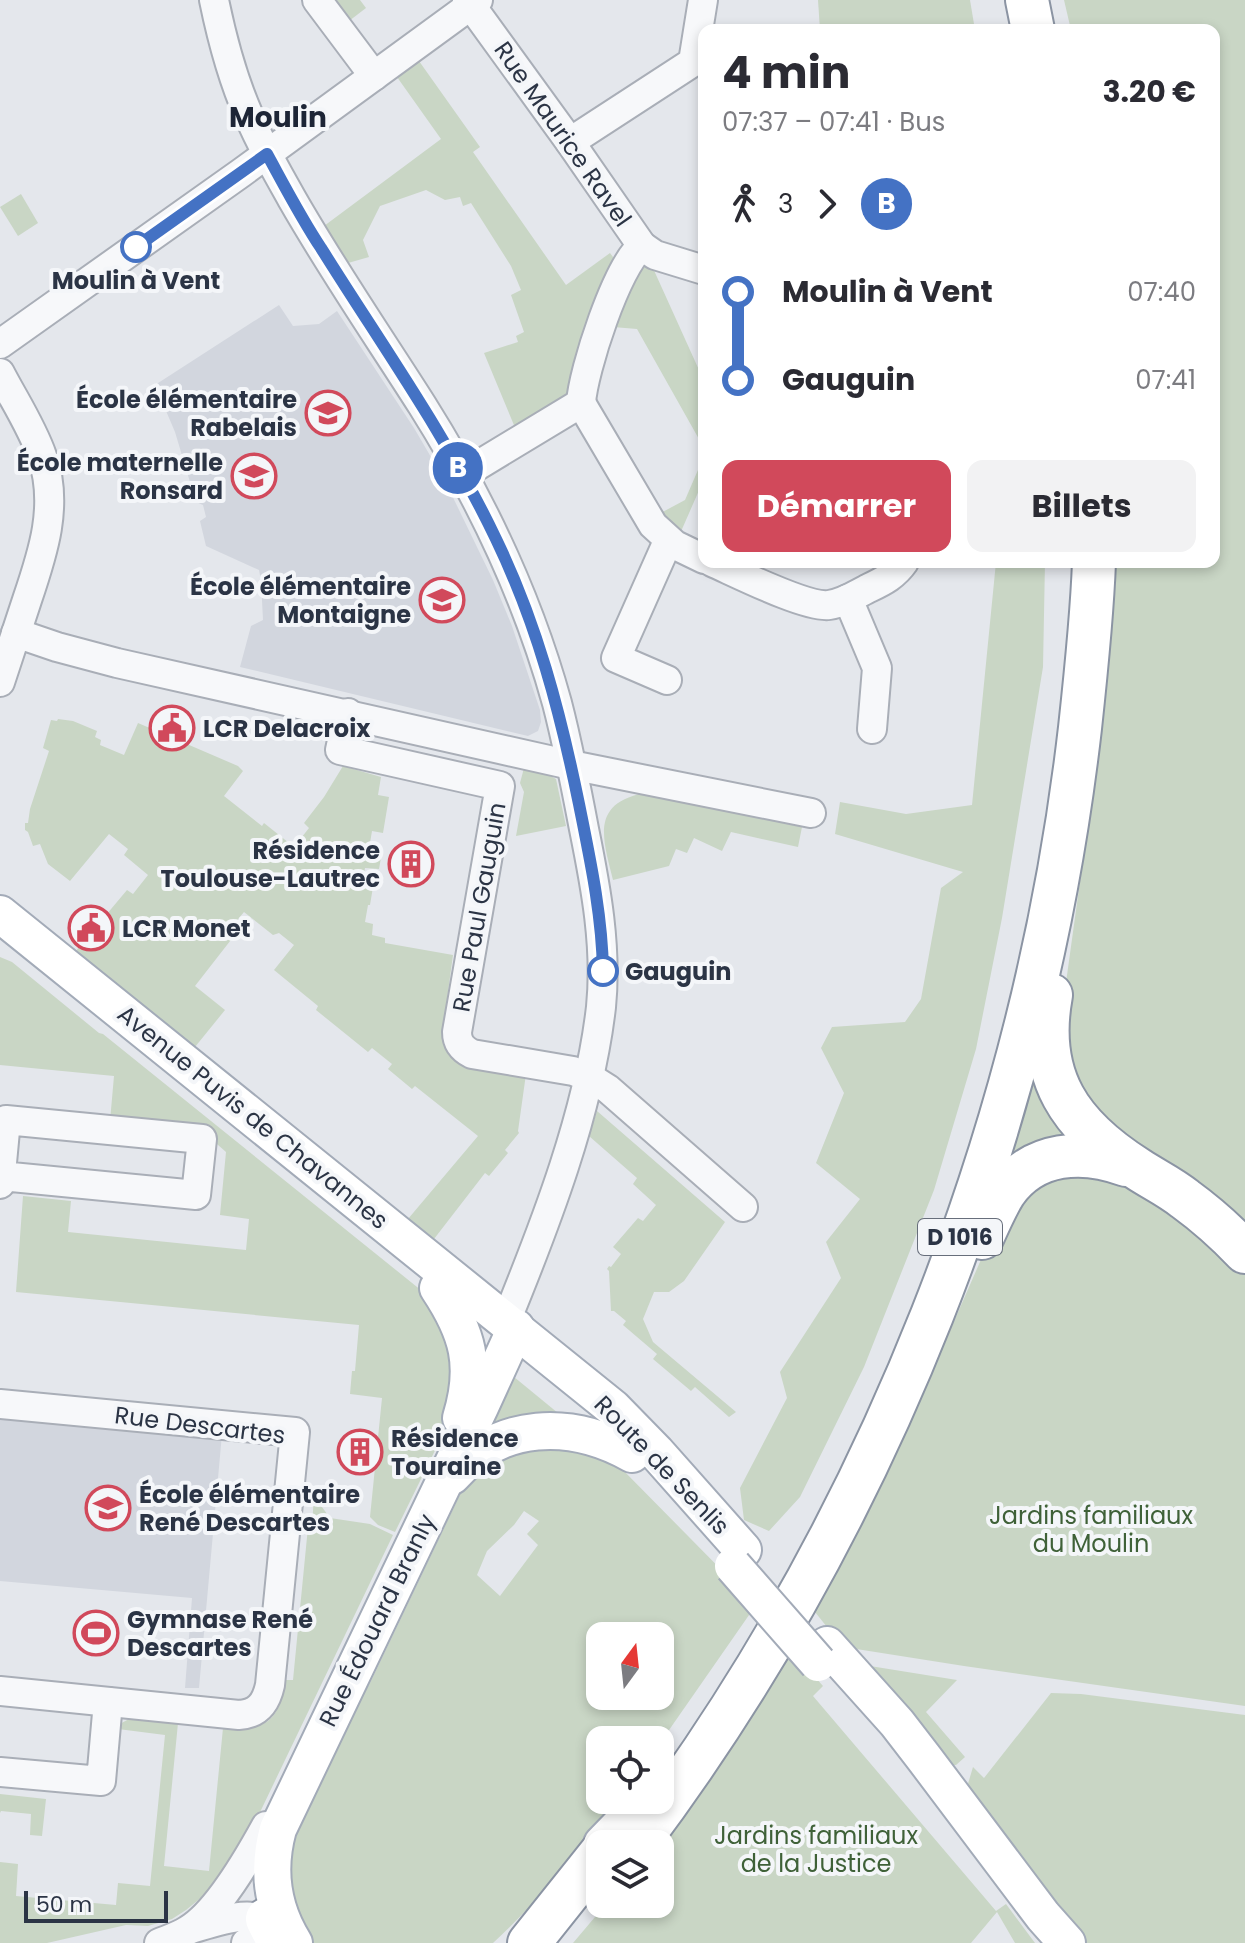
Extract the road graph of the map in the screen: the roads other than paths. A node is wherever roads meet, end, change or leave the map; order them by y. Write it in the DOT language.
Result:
graph roads {
  1 [pos="214,0"];
  2 [pos="317,0"];
  3 [pos="703,0"];
  4 [pos="1027,0"];
  5 [pos="1052,0"];
  6 [pos="472,2"];
  7 [pos="701,24"];
  8 [pos="1032,24"];
  9 [pos="1057,24"];
  10 [pos="698,70"];
  11 [pos="374,76"];
  12 [pos="570,142"];
  13 [pos="267,154"];
  14 [pos="642,246"];
  15 [pos="698,268"];
  16 [pos="0,344"];
  17 [pos="0,373"];
  18 [pos="581,403"];
  19 [pos="462,475"];
  20 [pos="668,541"];
  21 [pos="698,556"];
  22 [pos="726,568"];
  23 [pos="900,568"];
  24 [pos="1069,568"];
  25 [pos="1094,568"];
  26 [pos="848,599"];
  27 [pos="16,633"];
  28 [pos="667,680"];
  29 [pos="0,682"];
  30 [pos="1083,700"];
  31 [pos="348,713"];
  32 [pos="872,729"];
  33 [pos="571,765"];
  34 [pos="811,813"];
  35 [pos="0,914"];
  36 [pos="0,937"];
  37 [pos="589,1077"];
  38 [pos="1139,1170"];
  39 [pos="1,1176"];
  40 [pos="0,1184"];
  41 [pos="743,1207"];
  42 [pos="1245,1252"];
  43 [pos="438,1288"];
  44 [pos="507,1333"];
  45 [pos="0,1404"];
  46 [pos="461,1419"];
  47 [pos="874,1449"];
  48 [pos="632,1454"];
  49 [pos="439,1492"];
  50 [pos="738,1558"];
  51 [pos="822,1654"];
  52 [pos="0,1691"];
  53 [pos="108,1702"];
  54 [pos="674,1752"];
  55 [pos="0,1772"];
  56 [pos="266,1826"];
  57 [pos="622,1830"];
  58 [pos="586,1865"];
  59 [pos="586,1872"];
  60 [pos="586,1910"];
  61 [pos="274,1929"];
  62 [pos="189,1930"];
  63 [pos="159,1943"];
  64 [pos="507,1943"];
  65 [pos="529,1943"];
  66 [pos="559,1943"];
  67 [pos="1044,1943"];
  68 [pos="1067,1943"];
  1 -- 13 [label="street"];
  2 -- 11 [label="street"];
  3 -- 7 [label="street"];
  4 -- 8 [label="highway"];
  5 -- 9 [label="highway"];
  6 -- 11 [label="street"];
  6 -- 12 [label="street, Rue Maurice Ravel"];
  10 -- 12 [label="street"];
  11 -- 13 [label="street"];
  12 -- 14 [label="street, Rue Maurice Ravel"];
  13 -- 16 [label="street"];
  13 -- 19 [label="street"];
  14 -- 15 [label="street"];
  14 -- 18 [label="street, Rue Maurice Ravel"];
  17 -- 27 [label="street"];
  18 -- 19 [label="street"];
  18 -- 20 [label="street"];
  19 -- 33 [label="street"];
  20 -- 21 [label="street"];
  20 -- 28 [label="street"];
  22 -- 26 [label="street"];
  23 -- 26 [label="street"];
  24 -- 54 [label="highway, D 1016"];
  25 -- 30 [label="highway, D 1016"];
  26 -- 32 [label="street"];
  27 -- 29 [label="street"];
  27 -- 31 [label="street"];
  30 -- 38 [label="highway, D 1016"];
  30 -- 47 [label="highway, D 1016"];
  31 -- 33 [label="street"];
  31 -- 37 [label="street, Rue Paul Gauguin"];
  33 -- 34 [label="street"];
  33 -- 37 [label="street"];
  35 -- 44 [label="main road, Avenue Puvis de Chavannes"];
  36 -- 43 [label="main road, Avenue Puvis de Chavannes"];
  37 -- 41 [label="street"];
  37 -- 44 [label="street"];
  38 -- 42 [label="highway, D 1016"];
  38 -- 47 [label="highway, D 1016"];
  39 -- 39 [label="street"];
  39 -- 40 [label="street"];
  43 -- 44 [label="main road, Avenue Puvis de Chavannes"];
  43 -- 46 [label="main road"];
  44 -- 46 [label="main road, Rue Édouard Branly"];
  44 -- 48 [label="main road, Route de Senlis"];
  44 -- 49 [label="main road, Rue Édouard Branly"];
  44 -- 50 [label="main road, Route de Senlis"];
  45 -- 53 [label="street, Rue Descartes"];
  46 -- 56 [label="main road, Rue Édouard Branly"];
  47 -- 57 [label="highway, D 1016"];
  48 -- 49 [label="main road"];
  48 -- 50 [label="main road, Route de Senlis"];
  49 -- 61 [label="main road, Rue Édouard Branly"];
  50 -- 51 [label="main road, bridge"];
  51 -- 67 [label="main road"];
  51 -- 68 [label="main road"];
  52 -- 53 [label="street, Rue Descartes"];
  53 -- 55 [label="street"];
  56 -- 61 [label="main road, Rue Édouard Branly"];
  56 -- 62 [label="street, Rue Édouard Branly"];
  58 -- 64 [label="main road"];
  59 -- 65 [label="highway"];
  60 -- 66 [label="highway"];
  61 -- 62 [label="street, Rue Édouard Branly"];
  62 -- 63 [label="street, Rue Édouard Branly"];
}
